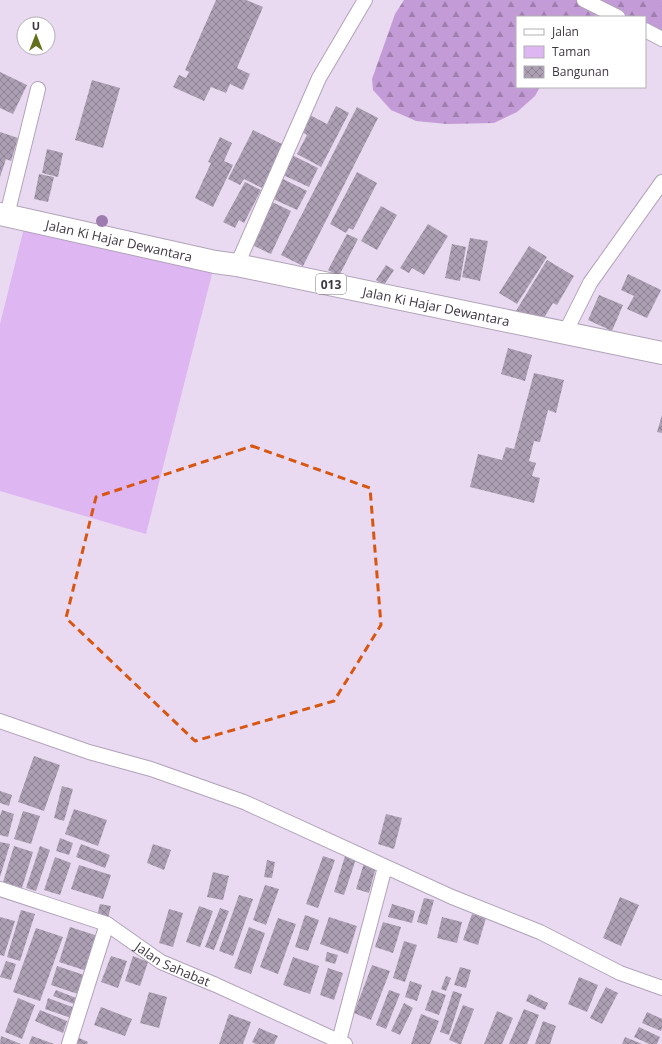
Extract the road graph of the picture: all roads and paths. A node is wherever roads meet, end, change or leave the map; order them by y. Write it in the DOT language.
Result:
graph roads {
  1 [pos="365,0"];
  2 [pos="584,0"];
  3 [pos="616,16"];
  4 [pos="646,31"];
  5 [pos="662,39"];
  6 [pos="38,89"];
  7 [pos="662,182"];
  8 [pos="4,214"];
  9 [pos="237,265"];
  10 [pos="565,333"];
  11 [pos="662,353"];
  12 [pos="0,721"];
  13 [pos="385,867"];
  14 [pos="0,889"];
  15 [pos="107,924"];
  16 [pos="662,988"];
  17 [pos="342,1043"];
  18 [pos="69,1044"];
  1 -- 9 [label="street"];
  2 -- 3 [label="street"];
  4 -- 5 [label="street"];
  6 -- 8 [label="street"];
  7 -- 10 [label="street"];
  8 -- 9 [label="main road, Jalan Ki Hajar Dewantara / 013"];
  9 -- 10 [label="main road, Jalan Ki Hajar Dewantara / 013"];
  10 -- 11 [label="main road, Jalan Ki Hajar Dewantara / 013"];
  12 -- 13 [label="street"];
  13 -- 16 [label="street"];
  13 -- 17 [label="street"];
  14 -- 15 [label="street, Jalan Sahabat"];
  15 -- 17 [label="street, Jalan Sahabat"];
  15 -- 18 [label="street"];
}
